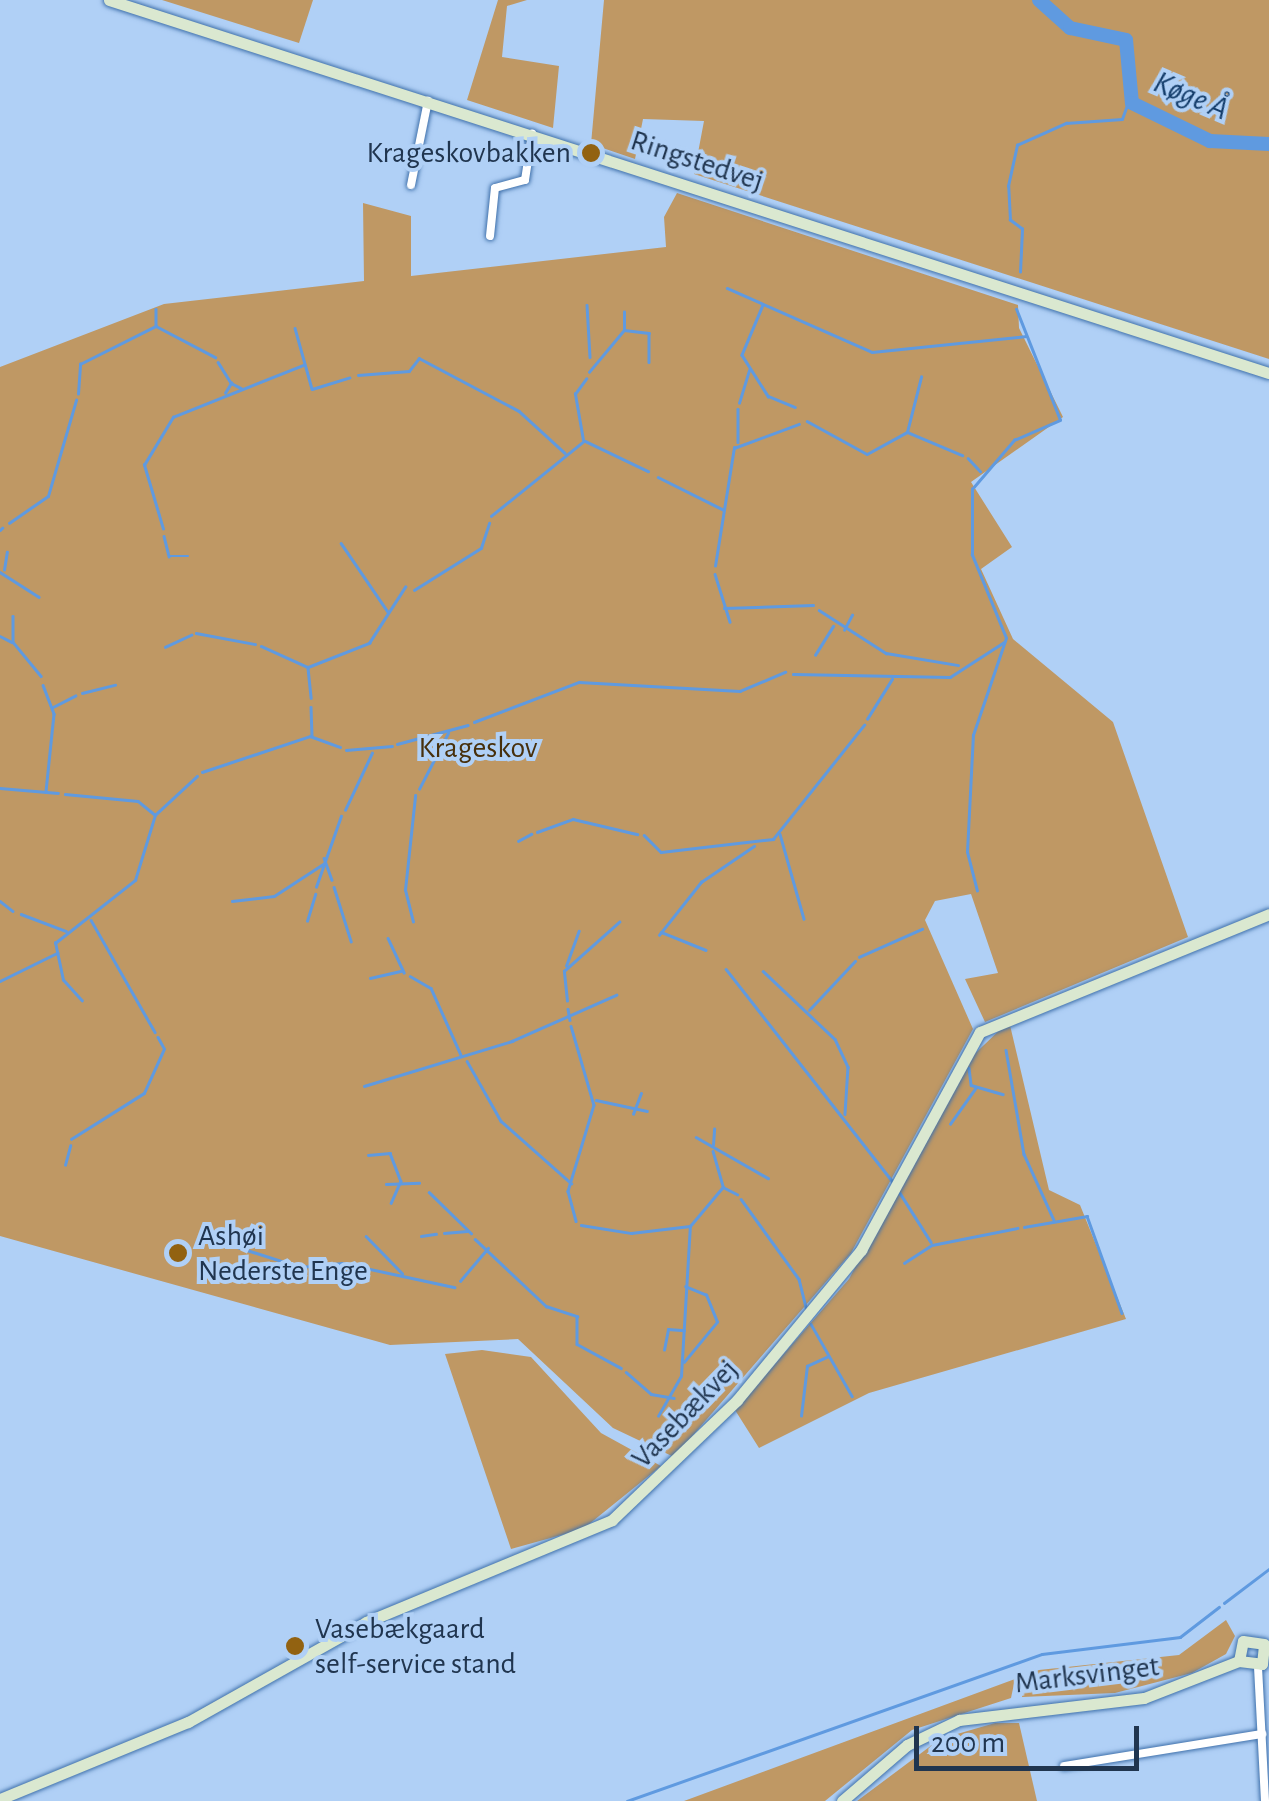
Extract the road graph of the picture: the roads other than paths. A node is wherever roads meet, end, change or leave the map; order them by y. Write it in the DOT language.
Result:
graph roads {
  1 [pos="109,0"];
  2 [pos="428,100"];
  3 [pos="532,134"];
  4 [pos="412,185"];
  5 [pos="490,236"];
  6 [pos="1269,372"];
  7 [pos="1269,914"];
  8 [pos="1266,1642"];
  9 [pos="1240,1662"];
  10 [pos="1258,1667"];
  11 [pos="1266,1689"];
  12 [pos="1262,1734"];
  13 [pos="1064,1766"];
  14 [pos="1266,1776"];
  15 [pos="0,1799"];
  16 [pos="842,1801"];
  17 [pos="1265,1801"];
  1 -- 2 [label="street, Ringstedvej"];
  2 -- 3 [label="street, Ringstedvej"];
  2 -- 4 [label="street"];
  3 -- 5 [label="street"];
  3 -- 6 [label="street, Ringstedvej"];
  7 -- 15 [label="street, Vasebækvej"];
  8 -- 9 [label="street, Marksvinget"];
  8 -- 10 [label="street"];
  9 -- 10 [label="street"];
  9 -- 16 [label="street, Marksvinget"];
  10 -- 11 [label="street"];
  11 -- 12 [label="street"];
  12 -- 13 [label="street"];
  12 -- 14 [label="street"];
  14 -- 17 [label="street"];
}
